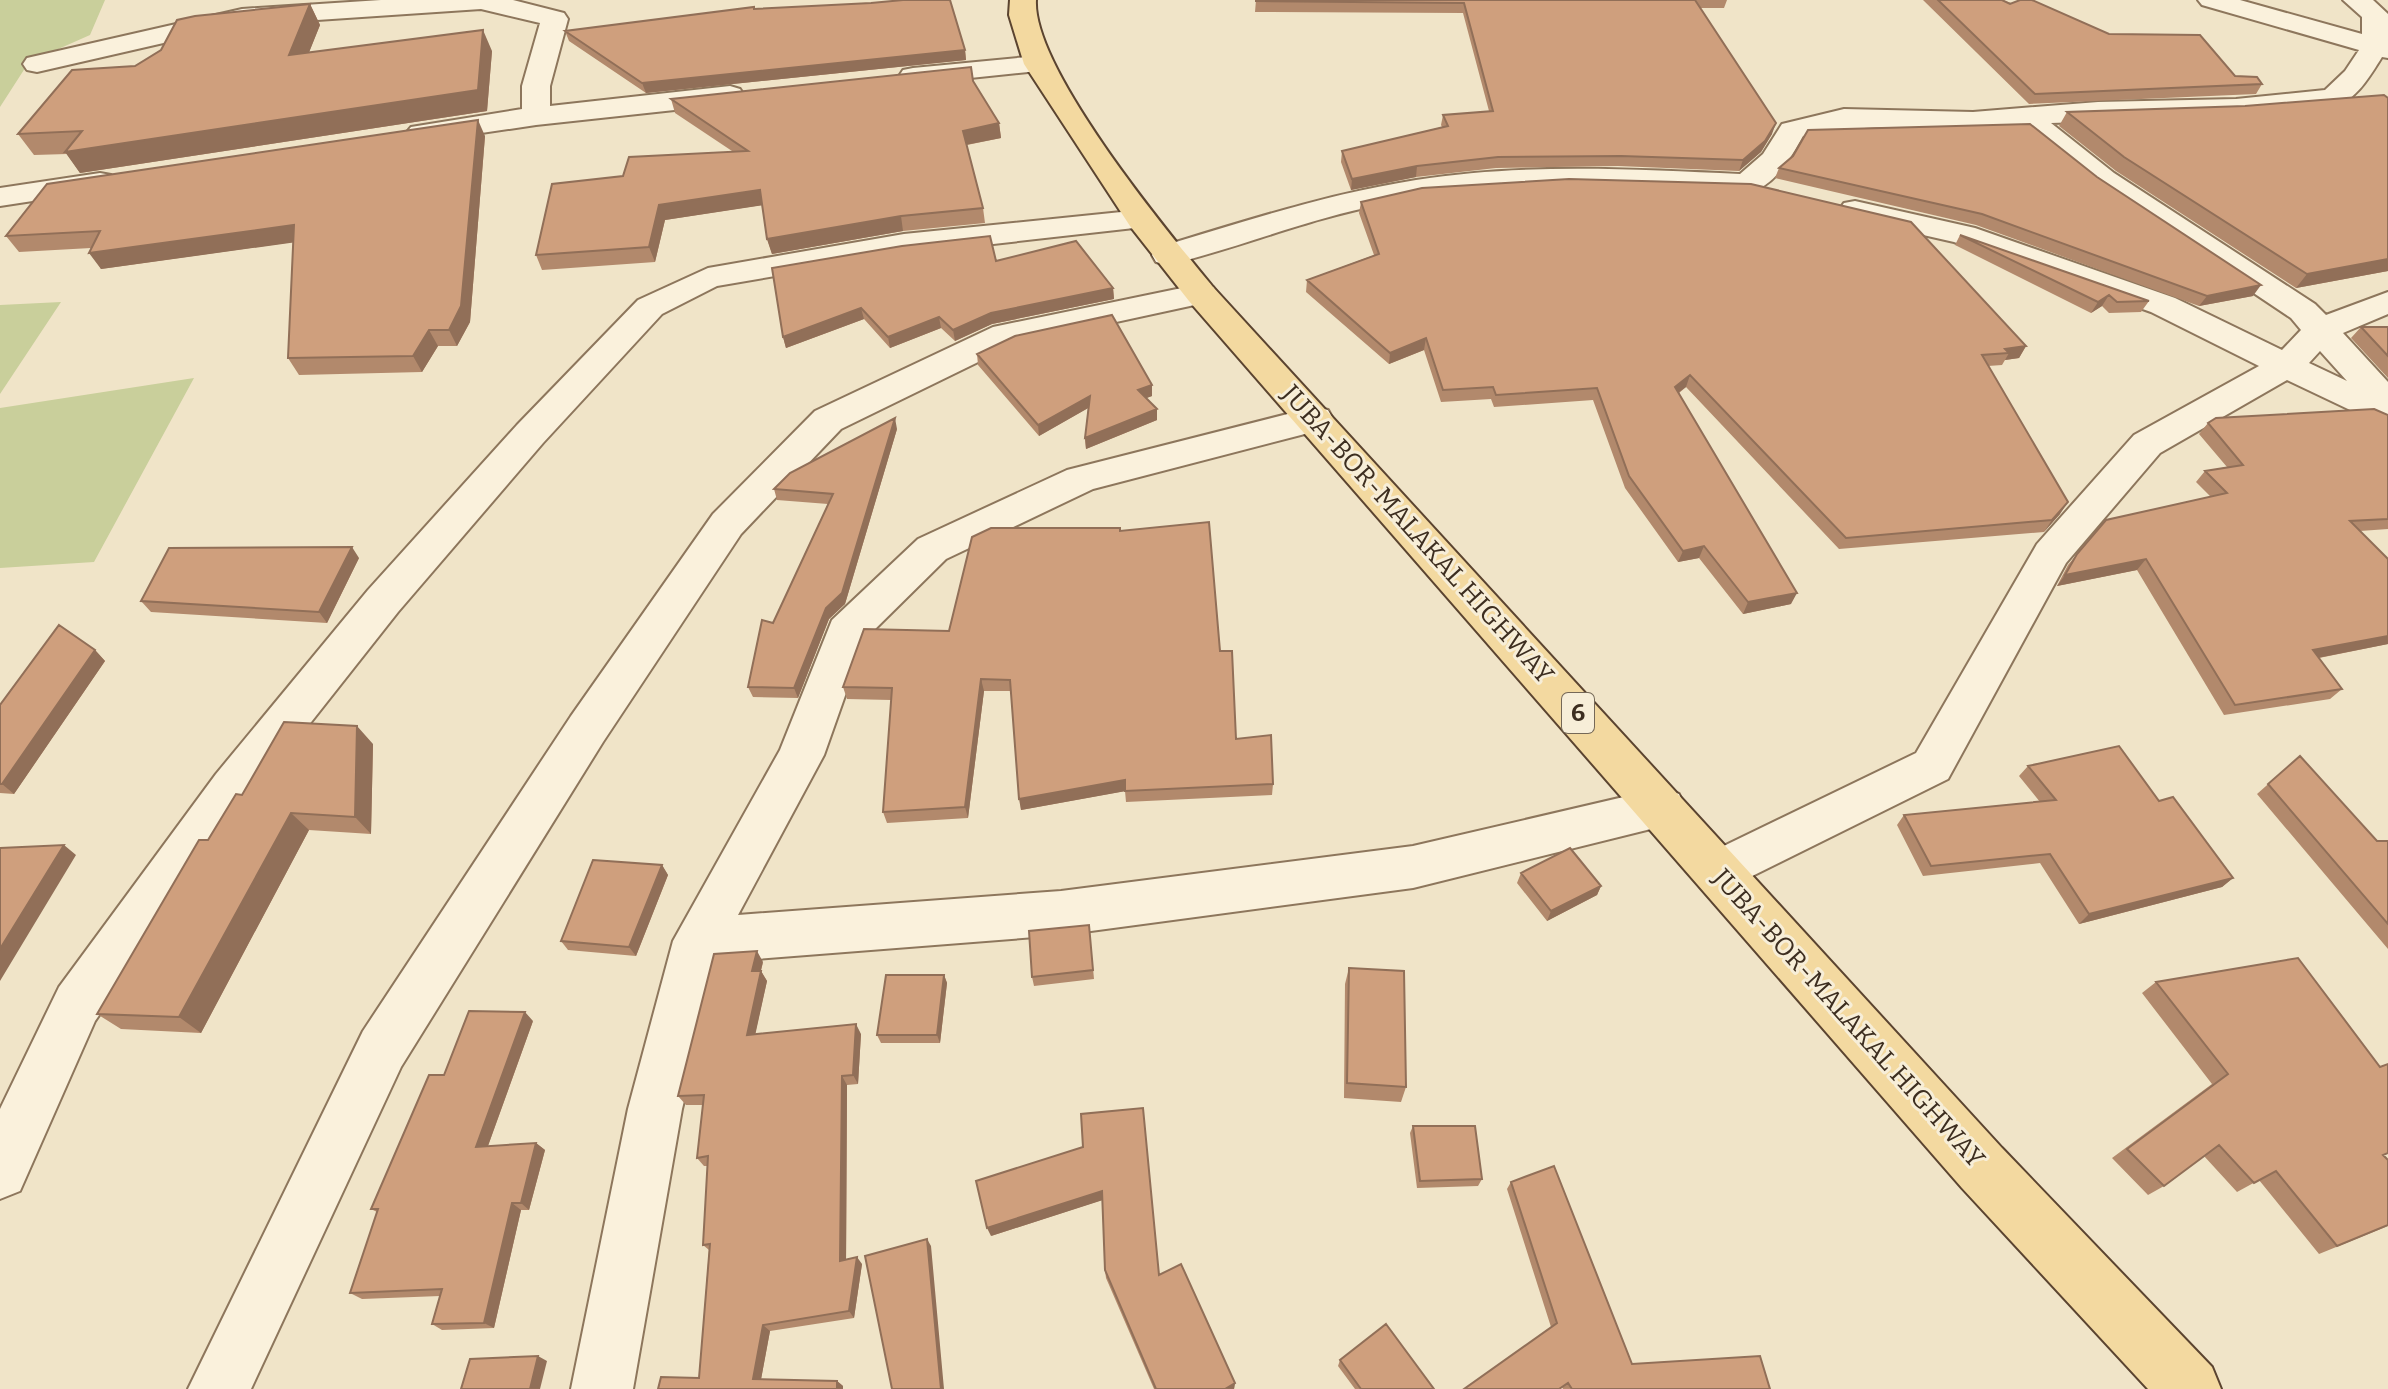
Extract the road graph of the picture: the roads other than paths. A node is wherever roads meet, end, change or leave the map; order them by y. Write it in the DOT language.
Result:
graph roads {
  1 [pos="1023,0"];
  2 [pos="2211,0"];
  3 [pos="2356,0"];
  4 [pos="485,1"];
  5 [pos="2382,48"];
  6 [pos="37,64"];
  7 [pos="1038,64"];
  8 [pos="888,79"];
  9 [pos="751,93"];
  10 [pos="536,116"];
  11 [pos="2024,117"];
  12 [pos="394,137"];
  13 [pos="126,178"];
  14 [pos="0,197"];
  15 [pos="1825,202"];
  16 [pos="1141,219"];
  17 [pos="1168,255"];
  18 [pos="1201,294"];
  19 [pos="2388,302"];
  20 [pos="2321,330"];
  21 [pos="2286,366"];
  22 [pos="2388,404"];
  23 [pos="2388,416"];
  24 [pos="1315,419"];
  25 [pos="1662,808"];
  26 [pos="1718,872"];
  27 [pos="698,941"];
  28 [pos="0,1171"];
  29 [pos="219,1389"];
  30 [pos="602,1389"];
  31 [pos="2190,1389"];
  1 -- 7 [label="main road, JUBA-BOR-MALAKAL HIGHWAY / 6"];
  2 -- 5 [label="street"];
  3 -- 5 [label="street"];
  4 -- 6 [label="street"];
  4 -- 10 [label="street"];
  5 -- 11 [label="street"];
  7 -- 8 [label="street"];
  7 -- 16 [label="main road, JUBA-BOR-MALAKAL HIGHWAY / 6"];
  9 -- 10 [label="street"];
  10 -- 12 [label="street"];
  11 -- 17 [label="street"];
  11 -- 20 [label="street"];
  13 -- 14 [label="street"];
  15 -- 21 [label="street"];
  16 -- 17 [label="main road, JUBA-BOR-MALAKAL HIGHWAY / 6"];
  16 -- 28 [label="street"];
  17 -- 18 [label="main road, JUBA-BOR-MALAKAL HIGHWAY / 6"];
  18 -- 24 [label="main road, JUBA-BOR-MALAKAL HIGHWAY / 6"];
  18 -- 29 [label="street"];
  19 -- 20 [label="street"];
  20 -- 21 [label="street"];
  20 -- 22 [label="street"];
  21 -- 23 [label="street"];
  21 -- 26 [label="street"];
  24 -- 25 [label="main road, JUBA-BOR-MALAKAL HIGHWAY / 6"];
  24 -- 27 [label="street"];
  25 -- 26 [label="main road, JUBA-BOR-MALAKAL HIGHWAY / 6"];
  25 -- 27 [label="street"];
  26 -- 31 [label="main road, JUBA-BOR-MALAKAL HIGHWAY / 6"];
  27 -- 30 [label="street"];
}
